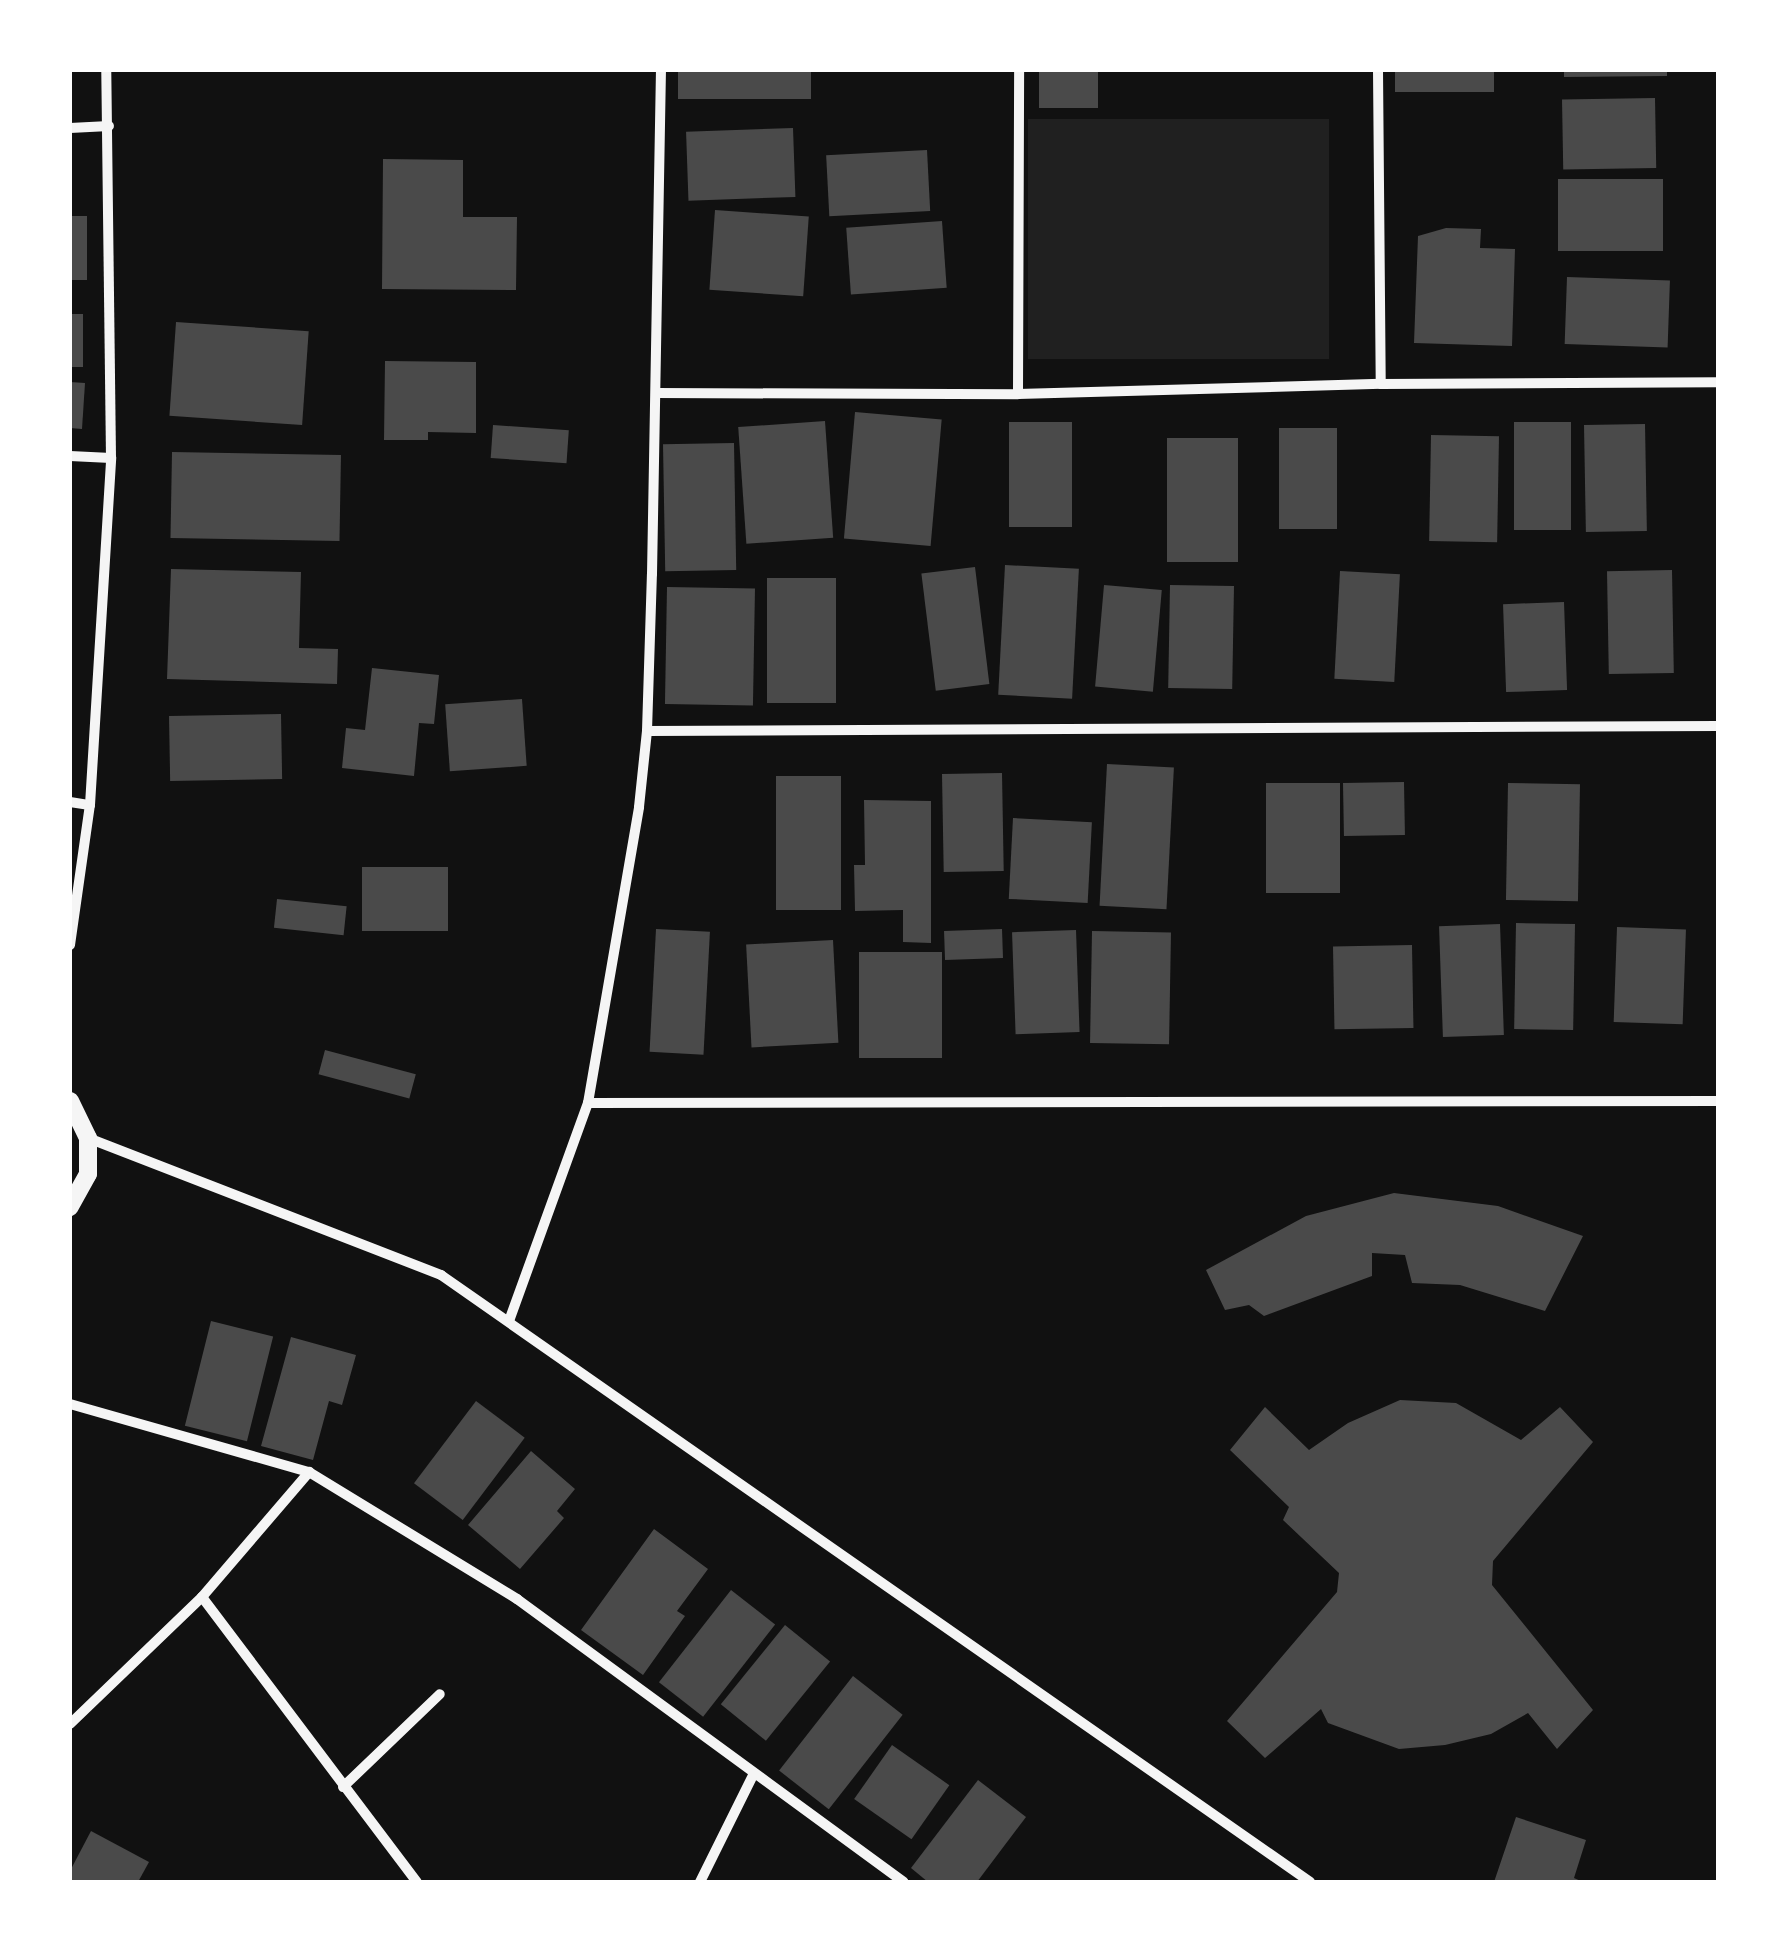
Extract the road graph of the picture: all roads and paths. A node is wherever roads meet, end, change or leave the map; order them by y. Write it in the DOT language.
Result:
graph roads {
  1 [pos="106,70"];
  2 [pos="661,70"];
  3 [pos="1019,70"];
  4 [pos="1378,70"];
  5 [pos="109,126"];
  6 [pos="70,128"];
  7 [pos="1718,382"];
  8 [pos="1381,384"];
  9 [pos="656,393"];
  10 [pos="1018,394"];
  11 [pos="70,456"];
  12 [pos="111,458"];
  13 [pos="1718,726"];
  14 [pos="647,731"];
  15 [pos="70,802"];
  16 [pos="90,805"];
  17 [pos="70,945"];
  18 [pos="70,1101"];
  19 [pos="1718,1101"];
  20 [pos="588,1103"];
  21 [pos="88,1138"];
  22 [pos="70,1207"];
  23 [pos="509,1321"];
  24 [pos="70,1404"];
  25 [pos="309,1472"];
  26 [pos="202,1597"];
  27 [pos="440,1694"];
  28 [pos="70,1724"];
  29 [pos="753,1775"];
  30 [pos="343,1787"];
  31 [pos="417,1882"];
  32 [pos="700,1882"];
  33 [pos="903,1882"];
  34 [pos="1310,1882"];
  1 -- 5 [label="street"];
  2 -- 9 [label="street"];
  3 -- 10 [label="street"];
  4 -- 8 [label="street"];
  5 -- 6 [label="street"];
  5 -- 12 [label="street"];
  7 -- 8 [label="street"];
  8 -- 10 [label="street"];
  9 -- 10 [label="street"];
  9 -- 14 [label="street"];
  11 -- 12 [label="street"];
  12 -- 16 [label="street"];
  13 -- 14 [label="street"];
  14 -- 20 [label="street"];
  15 -- 16 [label="street"];
  16 -- 17 [label="street"];
  18 -- 21 [label="street"];
  19 -- 20 [label="street"];
  20 -- 23 [label="street"];
  21 -- 22 [label="street"];
  21 -- 23 [label="street"];
  23 -- 34 [label="street"];
  24 -- 25 [label="street"];
  25 -- 26 [label="street"];
  25 -- 29 [label="street"];
  26 -- 28 [label="street"];
  26 -- 30 [label="street"];
  27 -- 30 [label="street"];
  29 -- 32 [label="street"];
  29 -- 33 [label="street"];
  30 -- 31 [label="street"];
}
